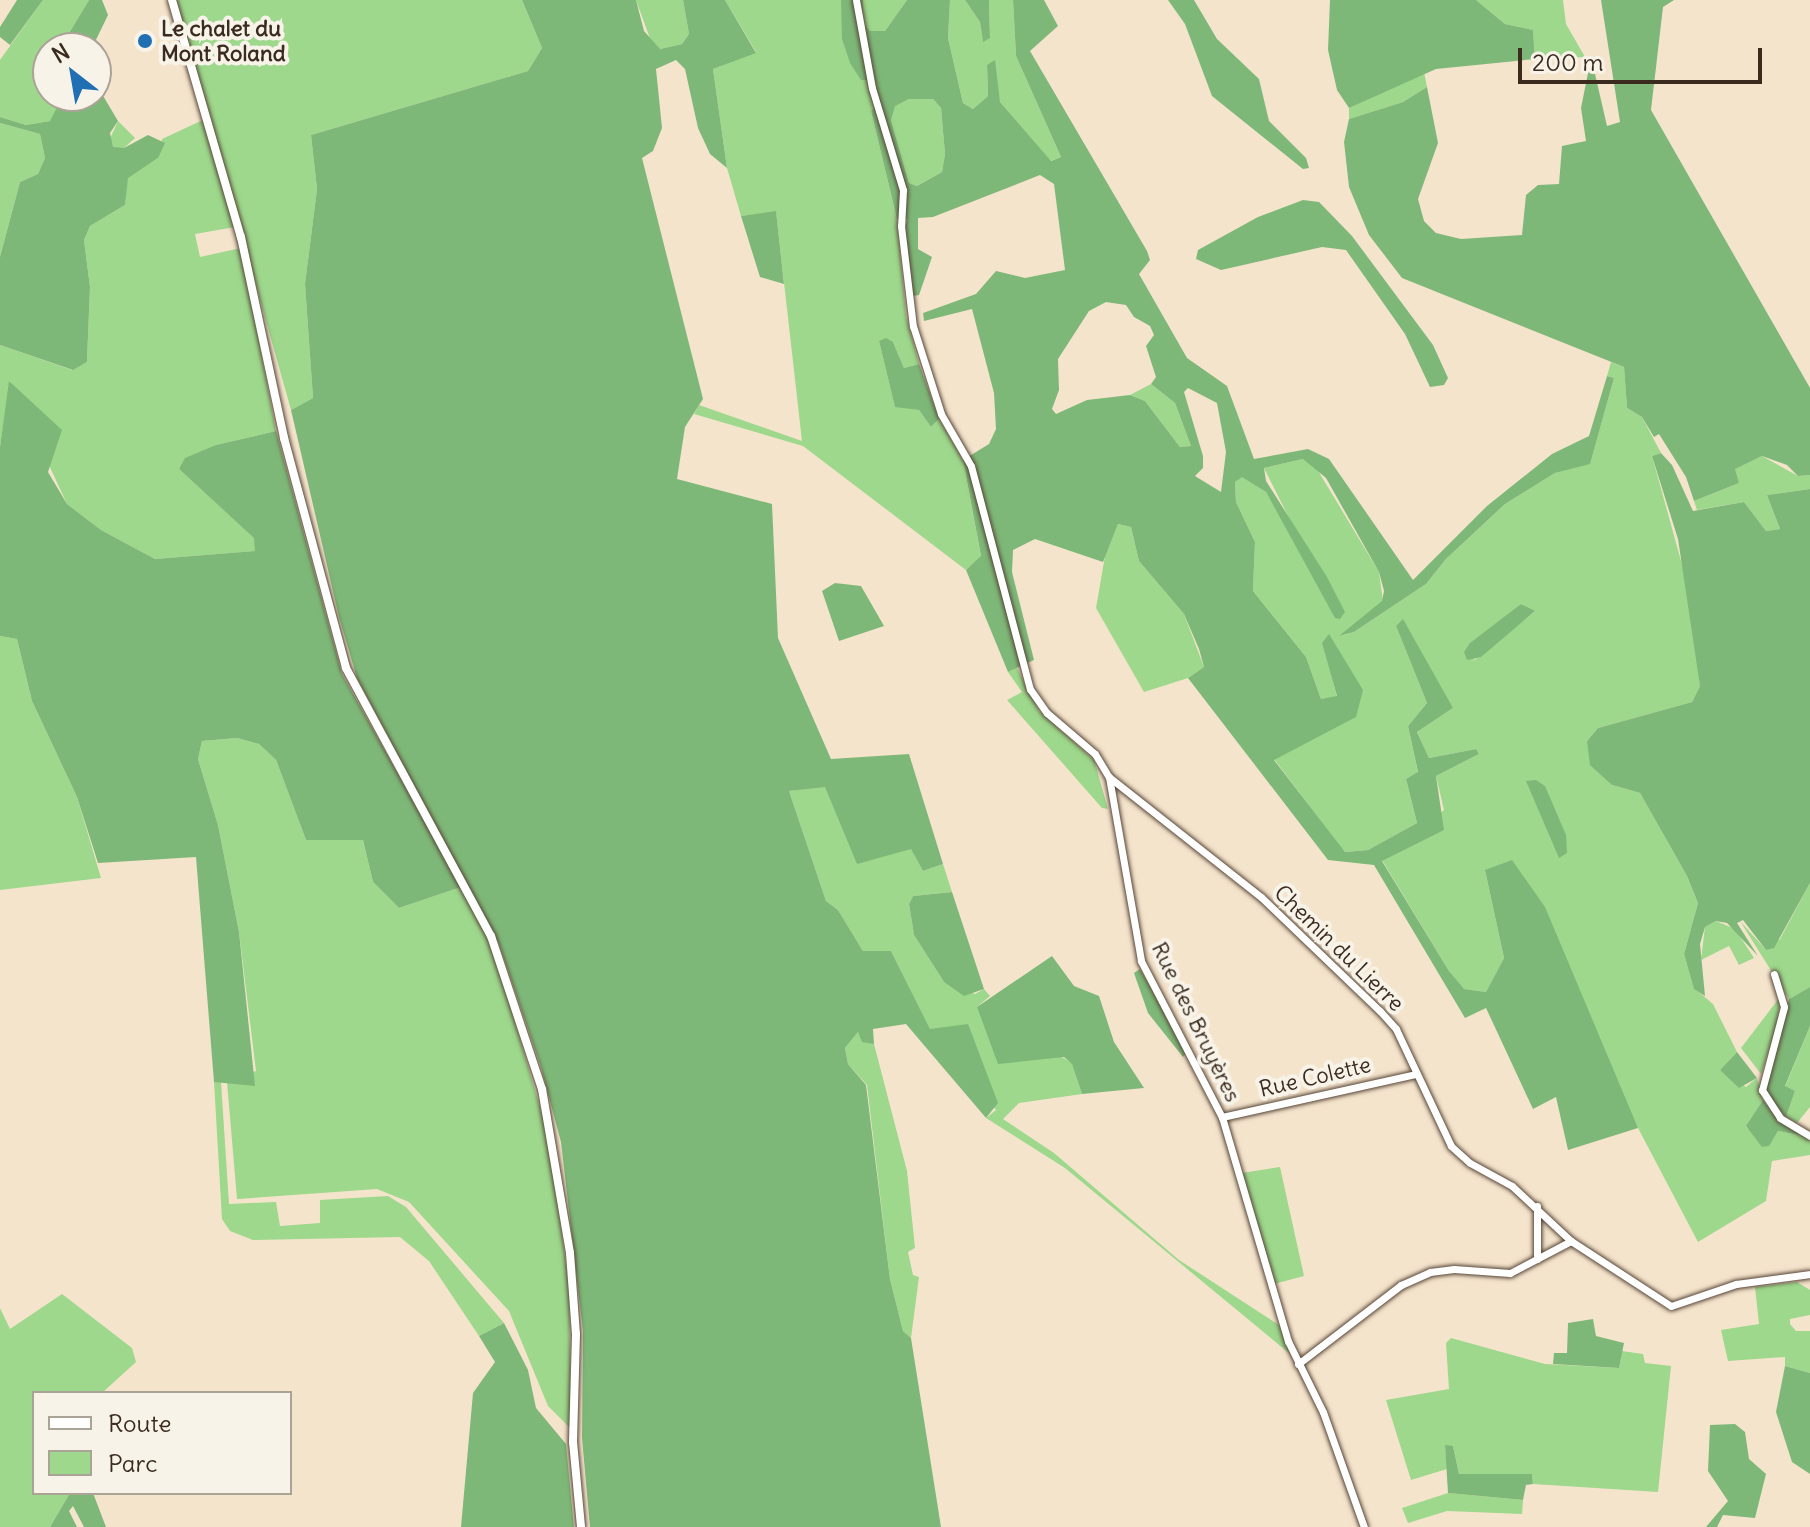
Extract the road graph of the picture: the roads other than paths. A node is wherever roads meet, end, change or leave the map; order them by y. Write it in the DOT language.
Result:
graph roads {
  1 [pos="172,0"];
  2 [pos="856,0"];
  3 [pos="1109,777"];
  4 [pos="1774,974"];
  5 [pos="1416,1074"];
  6 [pos="1222,1117"];
  7 [pos="1810,1136"];
  8 [pos="1537,1206"];
  9 [pos="1571,1241"];
  10 [pos="1537,1260"];
  11 [pos="1806,1275"];
  12 [pos="1810,1282"];
  13 [pos="1298,1364"];
  14 [pos="581,1527"];
  15 [pos="1364,1527"];
  1 -- 14 [label="street"];
  2 -- 3 [label="street, Rue des Bruyères"];
  3 -- 5 [label="street, Chemin du Lierre"];
  3 -- 6 [label="street, Rue des Bruyères"];
  4 -- 7 [label="street"];
  5 -- 6 [label="street, Rue Colette"];
  5 -- 8 [label="street, Chemin du Lierre"];
  6 -- 13 [label="street, Rue des Bruyères"];
  8 -- 9 [label="street, Chemin du Lierre"];
  8 -- 10 [label="street"];
  9 -- 10 [label="street"];
  9 -- 11 [label="street, Chemin du Lierre"];
  10 -- 13 [label="street"];
  11 -- 12 [label="street"];
  13 -- 15 [label="street, Rue des Bruyères"];
}
